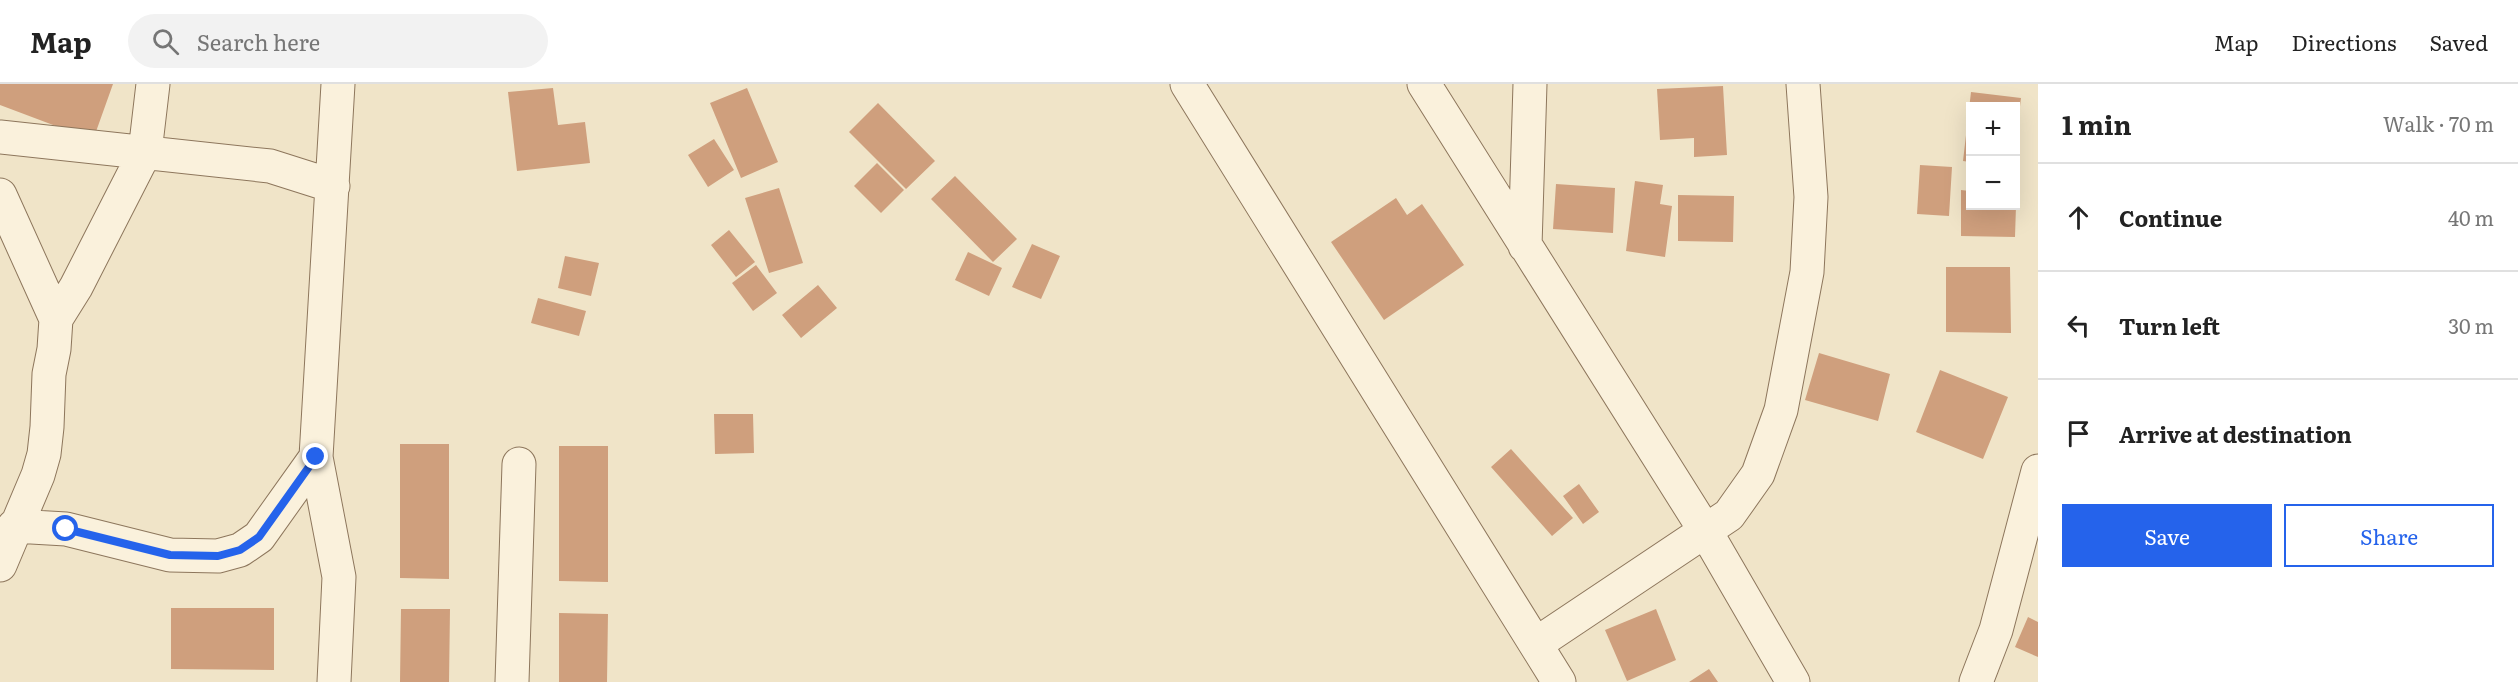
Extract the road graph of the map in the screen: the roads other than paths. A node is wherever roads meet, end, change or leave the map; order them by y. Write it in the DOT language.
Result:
graph roads {
  1 [pos="153,84"];
  2 [pos="338,84"];
  3 [pos="1187,84"];
  4 [pos="1424,84"];
  5 [pos="1530,84"];
  6 [pos="1803,84"];
  7 [pos="0,137"];
  8 [pos="145,152"];
  9 [pos="333,186"];
  10 [pos="0,195"];
  11 [pos="1525,246"];
  12 [pos="56,319"];
  13 [pos="316,457"];
  14 [pos="519,464"];
  15 [pos="2038,471"];
  16 [pos="14,526"];
  17 [pos="1706,532"];
  18 [pos="0,565"];
  19 [pos="1536,644"];
  20 [pos="334,682"];
  21 [pos="512,682"];
  22 [pos="1559,682"];
  23 [pos="1793,682"];
  24 [pos="1976,682"];
  1 -- 8 [label="street"];
  2 -- 9 [label="street"];
  3 -- 19 [label="street"];
  4 -- 11 [label="street"];
  5 -- 11 [label="street"];
  6 -- 17 [label="street"];
  7 -- 8 [label="street"];
  8 -- 9 [label="street"];
  8 -- 12 [label="street"];
  9 -- 13 [label="street"];
  10 -- 12 [label="street"];
  11 -- 17 [label="street"];
  12 -- 16 [label="street"];
  13 -- 16 [label="street"];
  13 -- 20 [label="street"];
  14 -- 21 [label="street"];
  15 -- 24 [label="street"];
  16 -- 18 [label="street"];
  17 -- 19 [label="street"];
  17 -- 23 [label="street"];
  19 -- 22 [label="street"];
}
